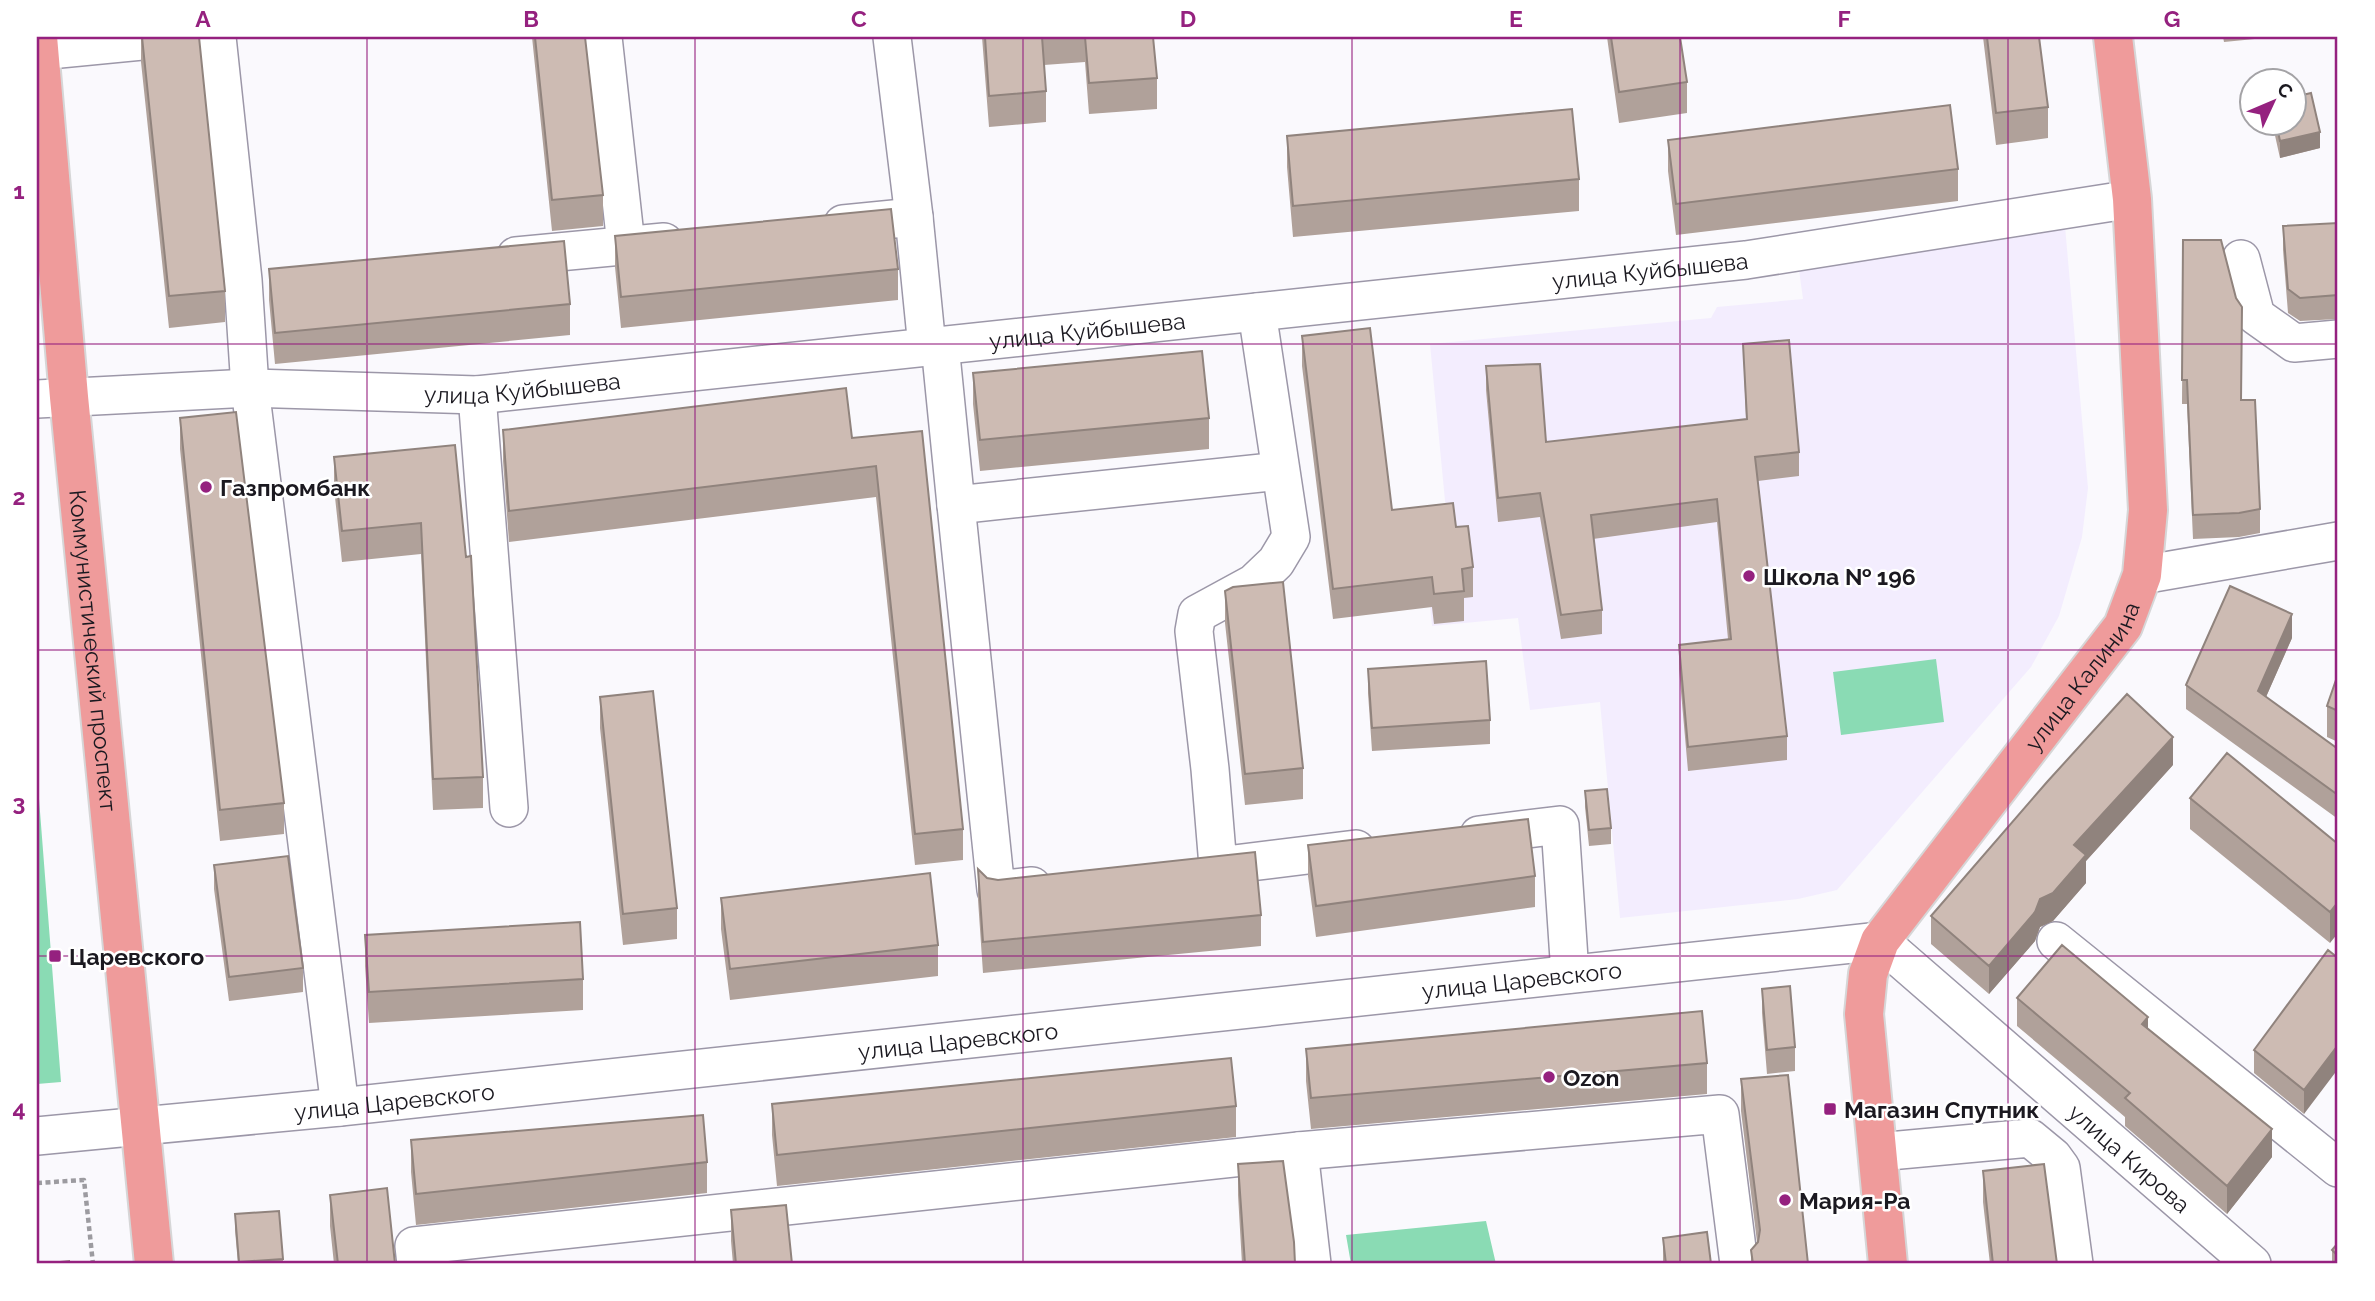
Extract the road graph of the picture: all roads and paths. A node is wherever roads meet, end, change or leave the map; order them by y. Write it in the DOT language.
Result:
graph roads {
  1 [pos="183,37"];
  2 [pos="217,37"];
  3 [pos="603,37"];
  4 [pos="892,37"];
  5 [pos="2113,37"];
  6 [pos="38,44"];
  7 [pos="2132,199"];
  8 [pos="914,217"];
  9 [pos="804,228"];
  10 [pos="694,239"];
  11 [pos="626,245"];
  12 [pos="2241,259"];
  13 [pos="478,260"];
  14 [pos="1257,312"];
  15 [pos="2338,339"];
  16 [pos="934,346"];
  17 [pos="250,387"];
  18 [pos="477,395"];
  19 [pos="53,398"];
  20 [pos="1280,471"];
  21 [pos="956,505"];
  22 [pos="2338,541"];
  23 [pos="2142,575"];
  24 [pos="509,808"];
  25 [pos="1451,838"];
  26 [pos="1382,846"];
  27 [pos="1065,883"];
  28 [pos="1880,941"];
  29 [pos="2056,941"];
  30 [pos="1570,974"];
  31 [pos="340,1107"];
  32 [pos="140,1125"];
  33 [pos="37,1136"];
  34 [pos="1299,1151"];
  35 [pos="1878,1152"];
  36 [pos="2338,1168"];
  37 [pos="37,1182"];
  38 [pos="93,1264"];
  39 [pos="154,1264"];
  40 [pos="415,1264"];
  41 [pos="1312,1264"];
  42 [pos="1739,1264"];
  43 [pos="1888,1264"];
  44 [pos="2074,1264"];
  45 [pos="2252,1264"];
  1 -- 6 [label="street"];
  2 -- 17 [label="street"];
  3 -- 11 [label="street"];
  4 -- 8 [label="street"];
  5 -- 7 [label="main road, улица Калинина"];
  6 -- 19 [label="main road, Коммунистический проспект"];
  7 -- 14 [label="street, улица Куйбышева"];
  7 -- 23 [label="main road, улица Калинина"];
  8 -- 9 [label="street"];
  8 -- 16 [label="street"];
  10 -- 11 [label="street"];
  11 -- 13 [label="street"];
  12 -- 15 [label="street"];
  14 -- 16 [label="street, улица Куйбышева"];
  14 -- 20 [label="street"];
  16 -- 18 [label="street, улица Куйбышева"];
  16 -- 21 [label="street"];
  17 -- 18 [label="street, улица Куйбышева"];
  17 -- 19 [label="street, улица Куйбышева"];
  17 -- 31 [label="street"];
  18 -- 24 [label="street"];
  19 -- 32 [label="main road, Коммунистический проспект"];
  20 -- 21 [label="street"];
  20 -- 26 [label="street"];
  21 -- 27 [label="street"];
  22 -- 23 [label="street"];
  23 -- 28 [label="main road, улица Калинина"];
  25 -- 30 [label="street"];
  28 -- 30 [label="street, улица Царевского"];
  28 -- 35 [label="main road, улица Калинина"];
  28 -- 45 [label="street, улица Кирова"];
  29 -- 36 [label="street"];
  30 -- 31 [label="street, улица Царевского"];
  31 -- 32 [label="street, улица Царевского"];
  32 -- 33 [label="street, улица Царевского"];
  32 -- 39 [label="main road, Коммунистический проспект"];
  34 -- 40 [label="street"];
  34 -- 41 [label="street"];
  34 -- 42 [label="street"];
  35 -- 43 [label="main road, улица Калинина"];
  35 -- 44 [label="street"];
  37 -- 38 [label="path"];
}
